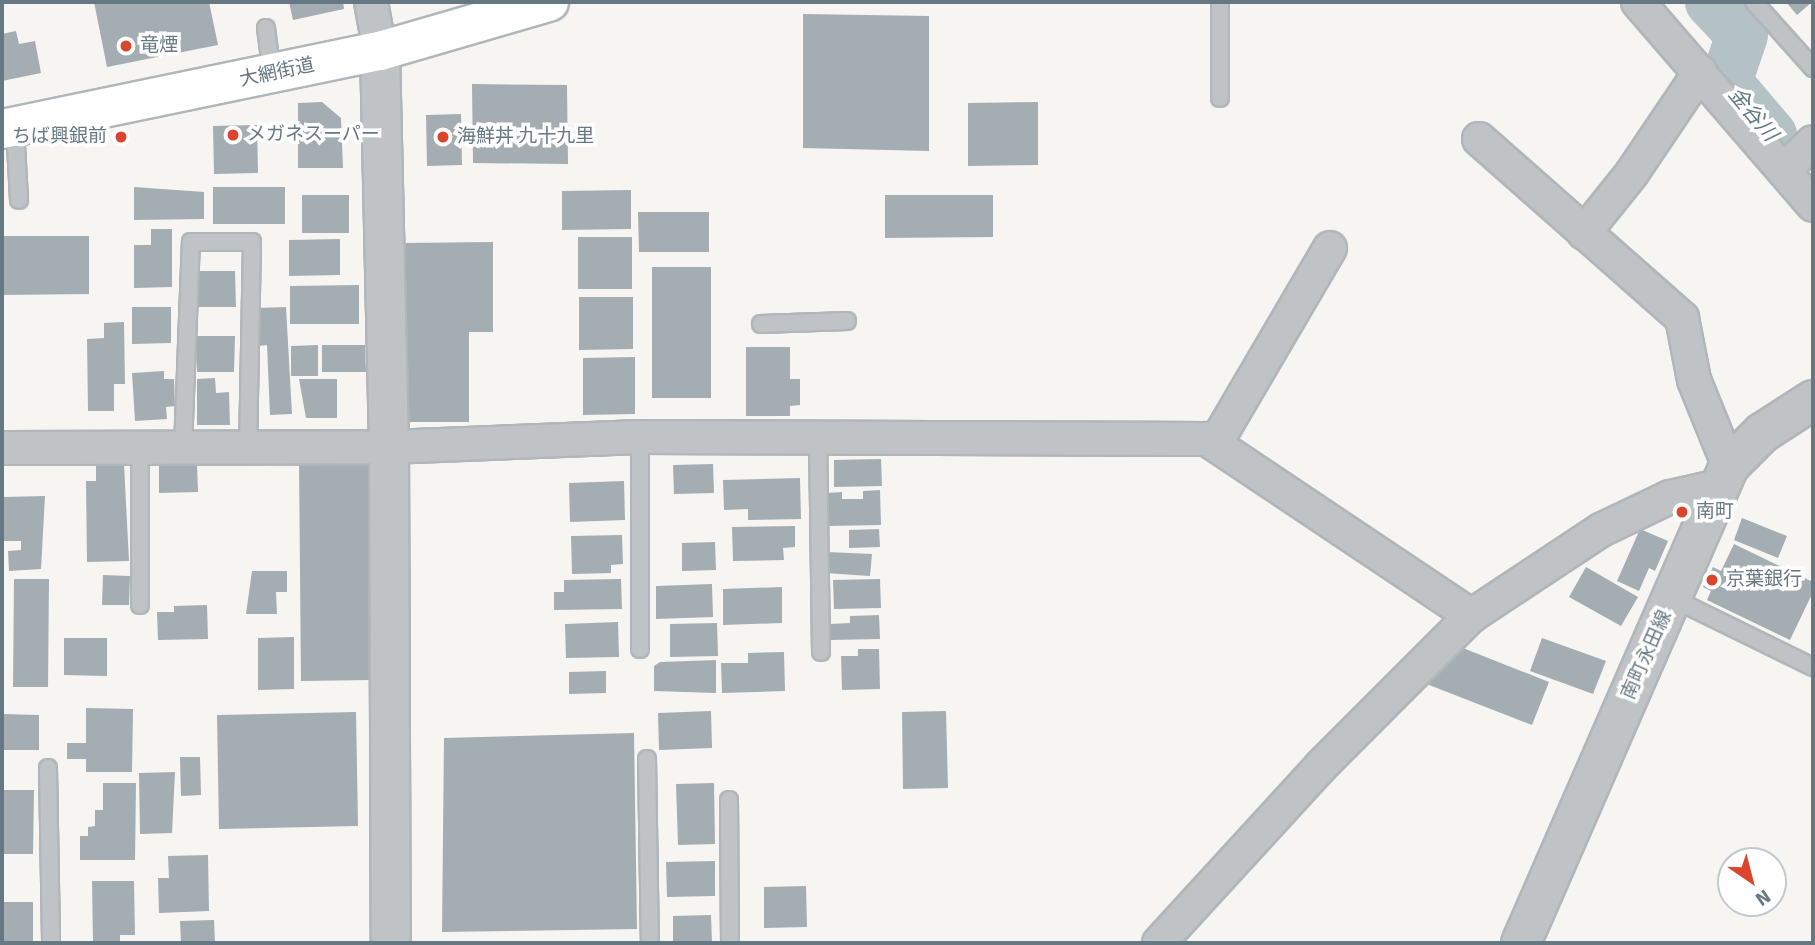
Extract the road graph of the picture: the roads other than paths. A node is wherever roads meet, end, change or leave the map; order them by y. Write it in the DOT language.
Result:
graph roads {
  1 [pos="371,2"];
  2 [pos="549,2"];
  3 [pos="1220,2"];
  4 [pos="1638,2"];
  5 [pos="1754,2"];
  6 [pos="266,28"];
  7 [pos="380,51"];
  8 [pos="1813,68"];
  9 [pos="1700,72"];
  10 [pos="272,74"];
  11 [pos="1220,98"];
  12 [pos="8,128"];
  13 [pos="1479,139"];
  14 [pos="1813,142"];
  15 [pos="1784,170"];
  16 [pos="19,200"];
  17 [pos="1813,205"];
  18 [pos="1584,233"];
  19 [pos="1330,248"];
  20 [pos="848,321"];
  21 [pos="761,324"];
  22 [pos="1813,400"];
  23 [pos="818,436"];
  24 [pos="640,437"];
  25 [pos="1215,444"];
  26 [pos="141,447"];
  27 [pos="389,447"];
  28 [pos="2,448"];
  29 [pos="183,448"];
  30 [pos="248,448"];
  31 [pos="1724,476"];
  32 [pos="1672,598"];
  33 [pos="140,605"];
  34 [pos="1471,616"];
  35 [pos="640,649"];
  36 [pos="821,652"];
  37 [pos="1813,667"];
  38 [pos="648,758"];
  39 [pos="48,768"];
  40 [pos="729,800"];
  41 [pos="51,943"];
  42 [pos="391,943"];
  43 [pos="650,943"];
  44 [pos="730,943"];
  45 [pos="1159,943"];
  46 [pos="1521,943"];
  1 -- 7 [label="street"];
  2 -- 7 [label="main road, 大網街道"];
  3 -- 11 [label="lane"];
  4 -- 9 [label="street"];
  5 -- 8 [label="lane"];
  6 -- 10 [label="lane"];
  7 -- 10 [label="main road, 大網街道"];
  7 -- 27 [label="street"];
  9 -- 15 [label="street"];
  9 -- 18 [label="street"];
  10 -- 12 [label="main road, 大網街道"];
  12 -- 16 [label="lane"];
  13 -- 18 [label="street"];
  14 -- 15 [label="street"];
  15 -- 17 [label="street"];
  18 -- 31 [label="street"];
  19 -- 25 [label="street"];
  20 -- 21 [label="lane"];
  22 -- 31 [label="street, 南町永田線"];
  23 -- 24 [label="street"];
  23 -- 25 [label="street"];
  23 -- 36 [label="lane"];
  24 -- 27 [label="street"];
  24 -- 35 [label="lane"];
  25 -- 34 [label="street"];
  26 -- 28 [label="street"];
  26 -- 29 [label="street"];
  26 -- 33 [label="lane"];
  27 -- 30 [label="street"];
  27 -- 42 [label="street"];
  29 -- 30 [label="street"];
  29 -- 30 [label="lane"];
  31 -- 32 [label="street, 南町永田線"];
  31 -- 34 [label="street"];
  32 -- 37 [label="lane"];
  32 -- 46 [label="street, 南町永田線"];
  34 -- 45 [label="street"];
  38 -- 43 [label="lane"];
  39 -- 41 [label="lane"];
  40 -- 44 [label="lane"];
}
